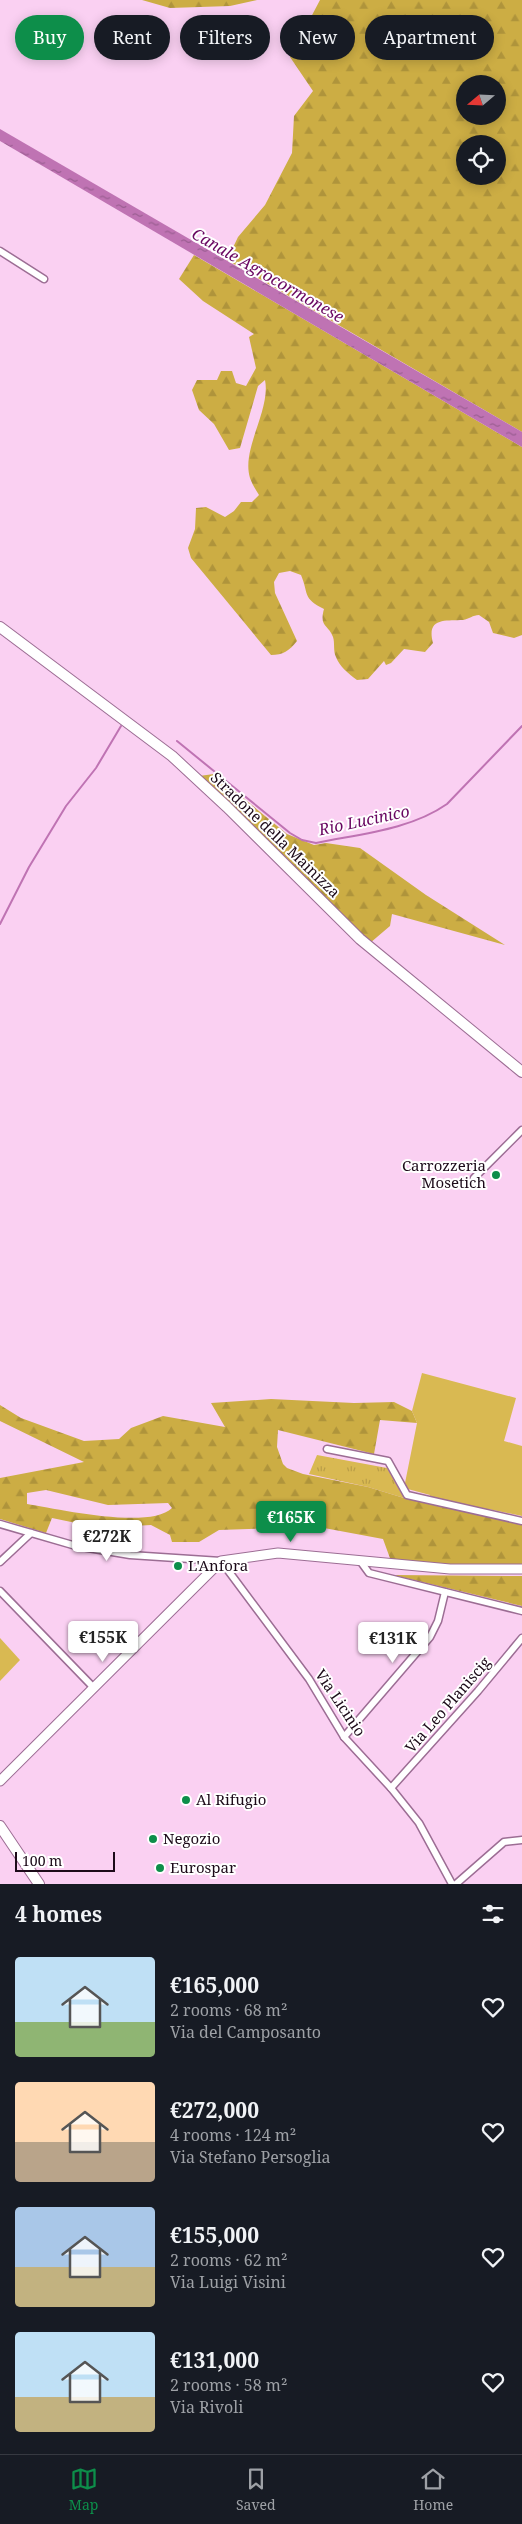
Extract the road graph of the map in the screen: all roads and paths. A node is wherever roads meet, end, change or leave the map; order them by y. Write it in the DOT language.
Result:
graph roads {
  1 [pos="0,251"];
  2 [pos="44,279"];
  3 [pos="0,627"];
  4 [pos="522,1072"];
  5 [pos="522,1130"];
  6 [pos="474,1178"];
  7 [pos="327,1449"];
  8 [pos="522,1521"];
  9 [pos="0,1524"];
  10 [pos="31,1533"];
  11 [pos="222,1561"];
  12 [pos="0,1562"];
  13 [pos="361,1562"];
  14 [pos="522,1569"];
  15 [pos="0,1591"];
  16 [pos="445,1592"];
  17 [pos="522,1611"];
  18 [pos="522,1638"];
  19 [pos="94,1688"];
  20 [pos="344,1736"];
  21 [pos="0,1781"];
  22 [pos="391,1788"];
  23 [pos="0,1826"];
  24 [pos="522,1840"];
  25 [pos="39,1884"];
  26 [pos="452,1884"];
  27 [pos="456,1884"];
  1 -- 2 [label="street"];
  3 -- 4 [label="main road, Stradone della Mainizza"];
  5 -- 6 [label="street"];
  7 -- 8 [label="street"];
  9 -- 10 [label="street"];
  10 -- 11 [label="street"];
  10 -- 12 [label="street"];
  11 -- 13 [label="street"];
  11 -- 19 [label="street"];
  11 -- 20 [label="street, Via Licinio"];
  13 -- 14 [label="street"];
  13 -- 16 [label="street"];
  15 -- 19 [label="street"];
  16 -- 17 [label="street"];
  16 -- 20 [label="street"];
  18 -- 22 [label="street, Via Leo Planiscig"];
  19 -- 21 [label="street"];
  20 -- 22 [label="street, Via Licinio"];
  22 -- 26 [label="street, Via Licinio"];
  23 -- 25 [label="main road"];
  24 -- 27 [label="street"];
}
